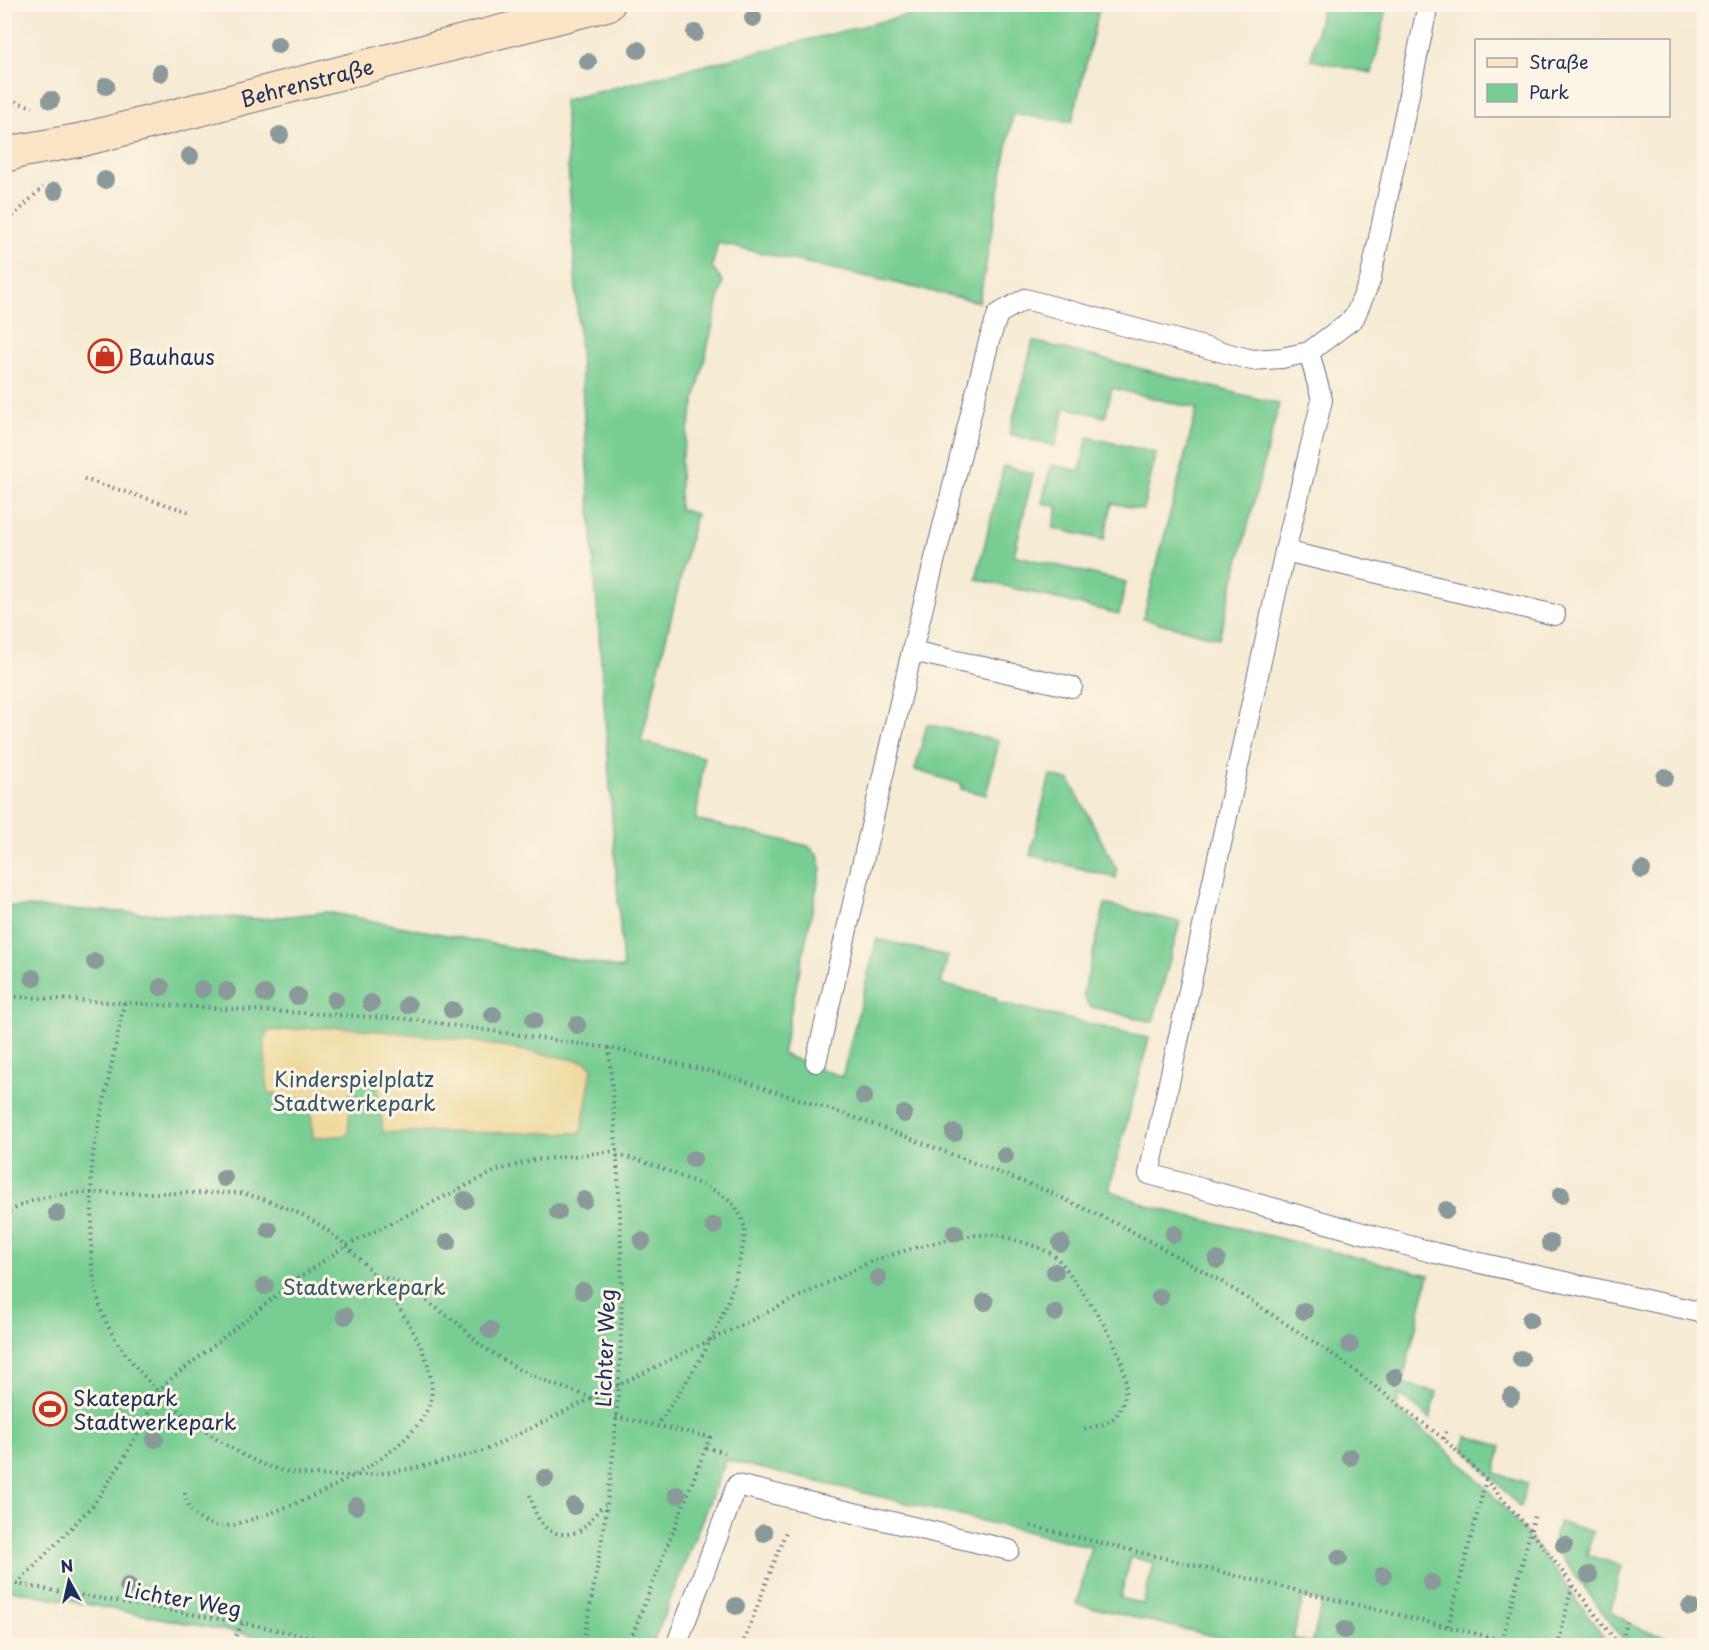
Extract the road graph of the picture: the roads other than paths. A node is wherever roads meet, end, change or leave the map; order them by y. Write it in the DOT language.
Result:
graph roads {
  1 [pos="608,4"];
  2 [pos="1428,4"];
  3 [pos="4,156"];
  4 [pos="1309,352"];
  5 [pos="1285,551"];
  6 [pos="1555,615"];
  7 [pos="912,651"];
  8 [pos="1072,687"];
  9 [pos="816,1062"];
  10 [pos="1704,1313"];
  11 [pos="1009,1550"];
  12 [pos="676,1646"];
  1 -- 3 [label="street, Behrenstraße"];
  2 -- 4 [label="lane"];
  4 -- 5 [label="lane"];
  4 -- 7 [label="lane"];
  5 -- 6 [label="lane"];
  5 -- 10 [label="lane"];
  7 -- 8 [label="lane"];
  7 -- 9 [label="lane"];
  11 -- 12 [label="lane"];
}
